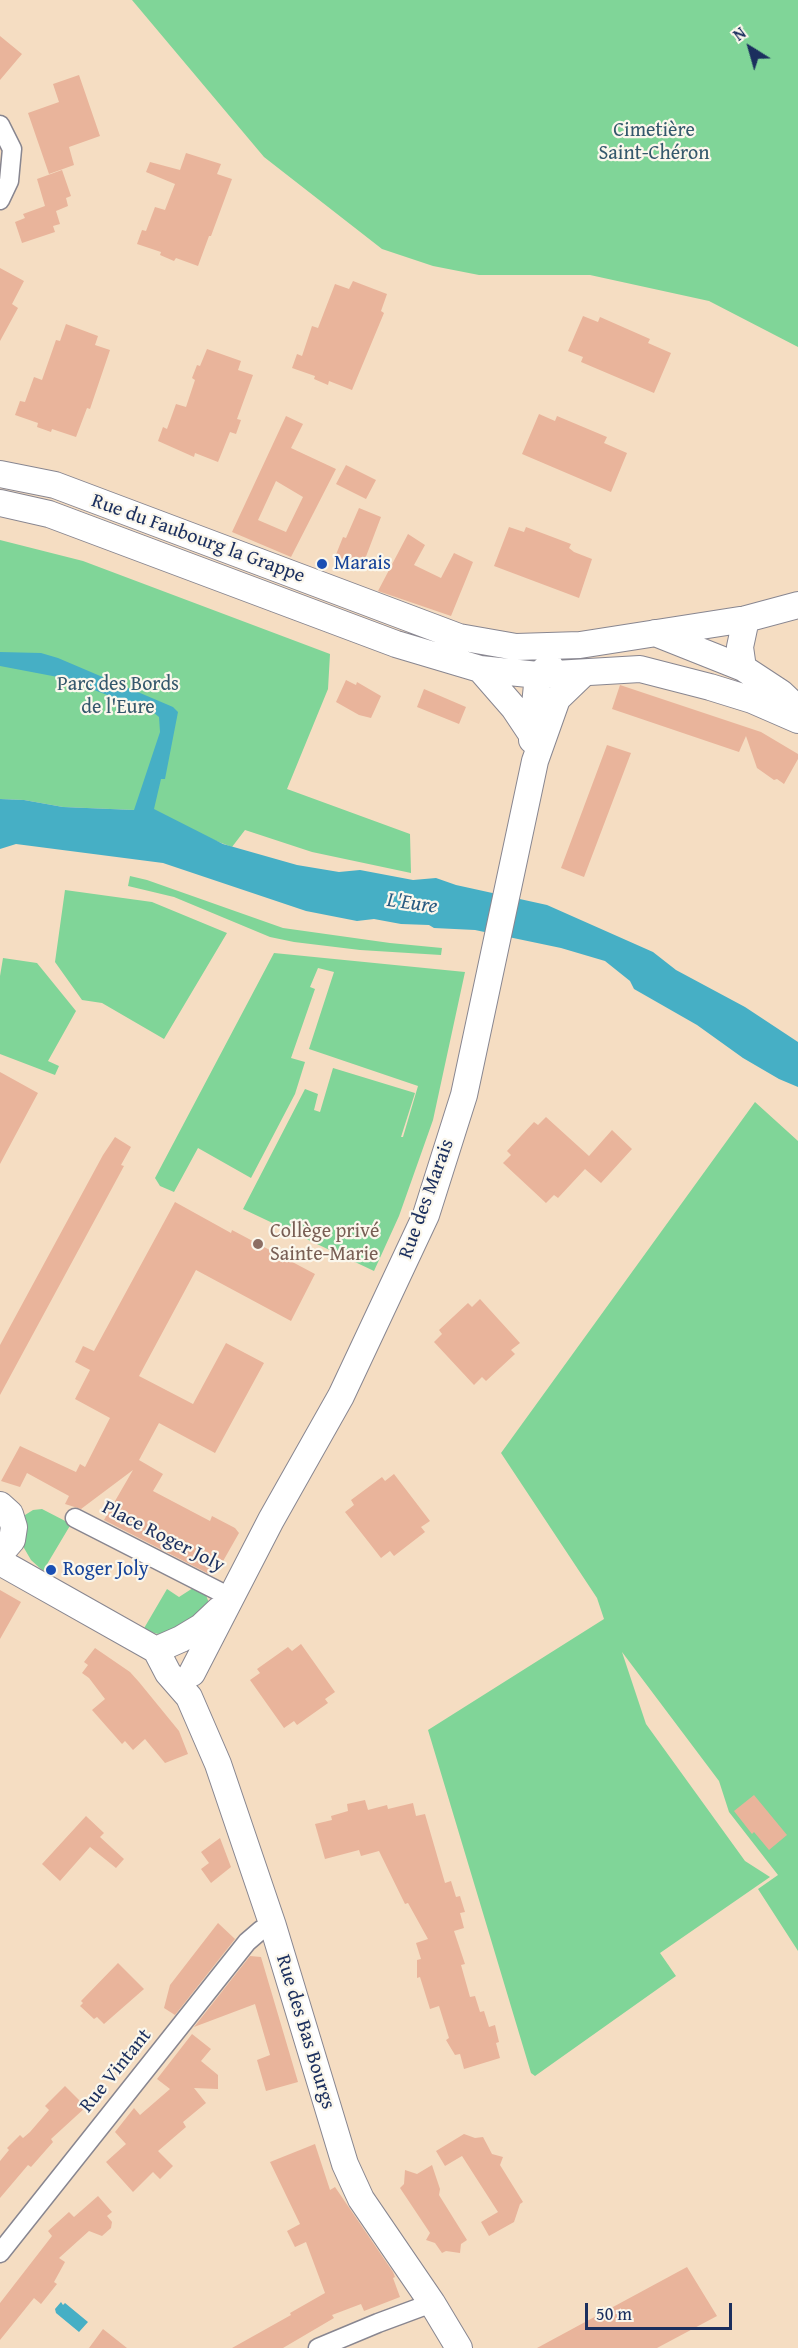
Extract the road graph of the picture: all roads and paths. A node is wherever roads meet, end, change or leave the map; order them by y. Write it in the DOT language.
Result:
graph roads {
  1 [pos="0,125"];
  2 [pos="0,200"];
  3 [pos="0,474"];
  4 [pos="0,503"];
  5 [pos="798,605"];
  6 [pos="746,619"];
  7 [pos="655,633"];
  8 [pos="580,645"];
  9 [pos="687,646"];
  10 [pos="516,647"];
  11 [pos="742,668"];
  12 [pos="480,669"];
  13 [pos="640,669"];
  14 [pos="584,673"];
  15 [pos="538,675"];
  16 [pos="557,699"];
  17 [pos="798,709"];
  18 [pos="798,720"];
  19 [pos="531,735"];
  20 [pos="535,761"];
  21 [pos="0,1505"];
  22 [pos="75,1518"];
  23 [pos="4,1552"];
  24 [pos="228,1600"];
  25 [pos="164,1647"];
  26 [pos="190,1685"];
  27 [pos="273,1926"];
  28 [pos="0,2253"];
  29 [pos="432,2303"];
  30 [pos="318,2348"];
  31 [pos="459,2348"];
  1 -- 2 [label="street"];
  3 -- 10 [label="main road, Rue du Faubourg la Grappe"];
  4 -- 12 [label="main road, Rue du Faubourg la Grappe"];
  5 -- 6 [label="main road"];
  6 -- 7 [label="main road, Rue du Faubourg la Grappe"];
  6 -- 9 [label="main road"];
  6 -- 11 [label="main road"];
  7 -- 8 [label="main road, Rue du Faubourg la Grappe"];
  7 -- 9 [label="main road"];
  8 -- 10 [label="main road, Rue du Faubourg la Grappe"];
  8 -- 15 [label="main road"];
  9 -- 11 [label="main road"];
  9 -- 13 [label="main road"];
  10 -- 15 [label="main road"];
  11 -- 17 [label="main road"];
  12 -- 15 [label="main road, Rue du Faubourg la Grappe"];
  12 -- 19 [label="main road, Rue des Marais"];
  13 -- 14 [label="main road, Rue du Faubourg la Grappe"];
  13 -- 18 [label="main road, Rue du Faubourg la Grappe"];
  14 -- 15 [label="main road, Rue du Faubourg la Grappe"];
  14 -- 16 [label="main road, Rue des Marais"];
  15 -- 16 [label="main road"];
  15 -- 19 [label="main road, Rue des Marais"];
  16 -- 20 [label="main road, Rue des Marais"];
  19 -- 20 [label="main road, Rue des Marais"];
  20 -- 24 [label="main road, Rue des Marais"];
  21 -- 23 [label="main road"];
  22 -- 24 [label="street, Place Roger Joly"];
  23 -- 25 [label="main road"];
  24 -- 25 [label="main road, Rue des Marais"];
  24 -- 26 [label="main road, Rue des Marais"];
  25 -- 26 [label="main road, Rue des Bas Bourgs"];
  26 -- 27 [label="main road, Rue des Bas Bourgs"];
  27 -- 28 [label="street, Rue Vintant"];
  27 -- 29 [label="main road, Rue des Bas Bourgs"];
  29 -- 30 [label="street"];
  29 -- 31 [label="main road, Rue des Bas Bourgs"];
}
